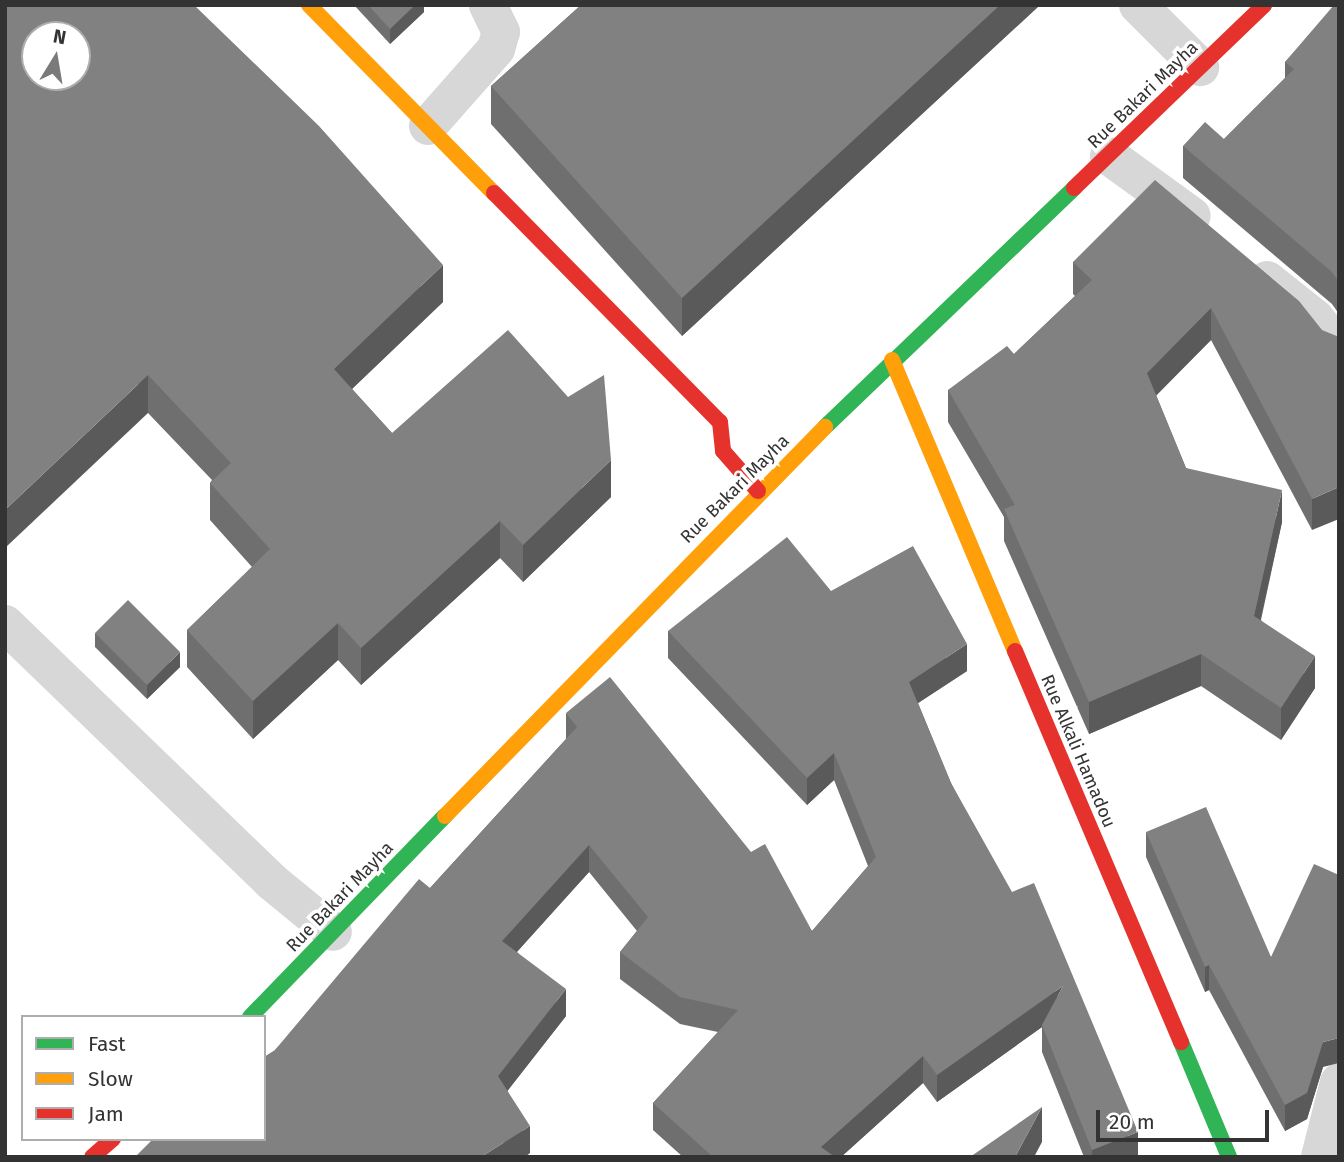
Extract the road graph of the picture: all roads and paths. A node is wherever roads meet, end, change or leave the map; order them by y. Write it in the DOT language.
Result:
graph roads {
  1 [pos="309,5"];
  2 [pos="488,5"];
  3 [pos="1138,5"];
  4 [pos="1264,5"];
  5 [pos="1200,67"];
  6 [pos="428,126"];
  7 [pos="1109,156"];
  8 [pos="1339,348"];
  9 [pos="892,360"];
  10 [pos="758,491"];
  11 [pos="5,624"];
  12 [pos="333,932"];
  13 [pos="252,1015"];
  14 [pos="1339,1082"];
  15 [pos="111,1141"];
  16 [pos="92,1157"];
  17 [pos="1229,1157"];
  18 [pos="1321,1157"];
  1 -- 6 [label="street"];
  2 -- 6 [label="street"];
  3 -- 5 [label="street"];
  4 -- 5 [label="street, Rue Bakari Mayha"];
  5 -- 7 [label="street, Rue Bakari Mayha"];
  6 -- 10 [label="street"];
  7 -- 8 [label="street"];
  7 -- 9 [label="street, Rue Bakari Mayha"];
  9 -- 10 [label="street, Rue Bakari Mayha"];
  9 -- 17 [label="street, Rue Alkali Hamadou"];
  10 -- 12 [label="street, Rue Bakari Mayha"];
  11 -- 12 [label="street"];
  12 -- 13 [label="street, Rue Bakari Mayha"];
  14 -- 18 [label="street"];
  15 -- 16 [label="street"];
}
